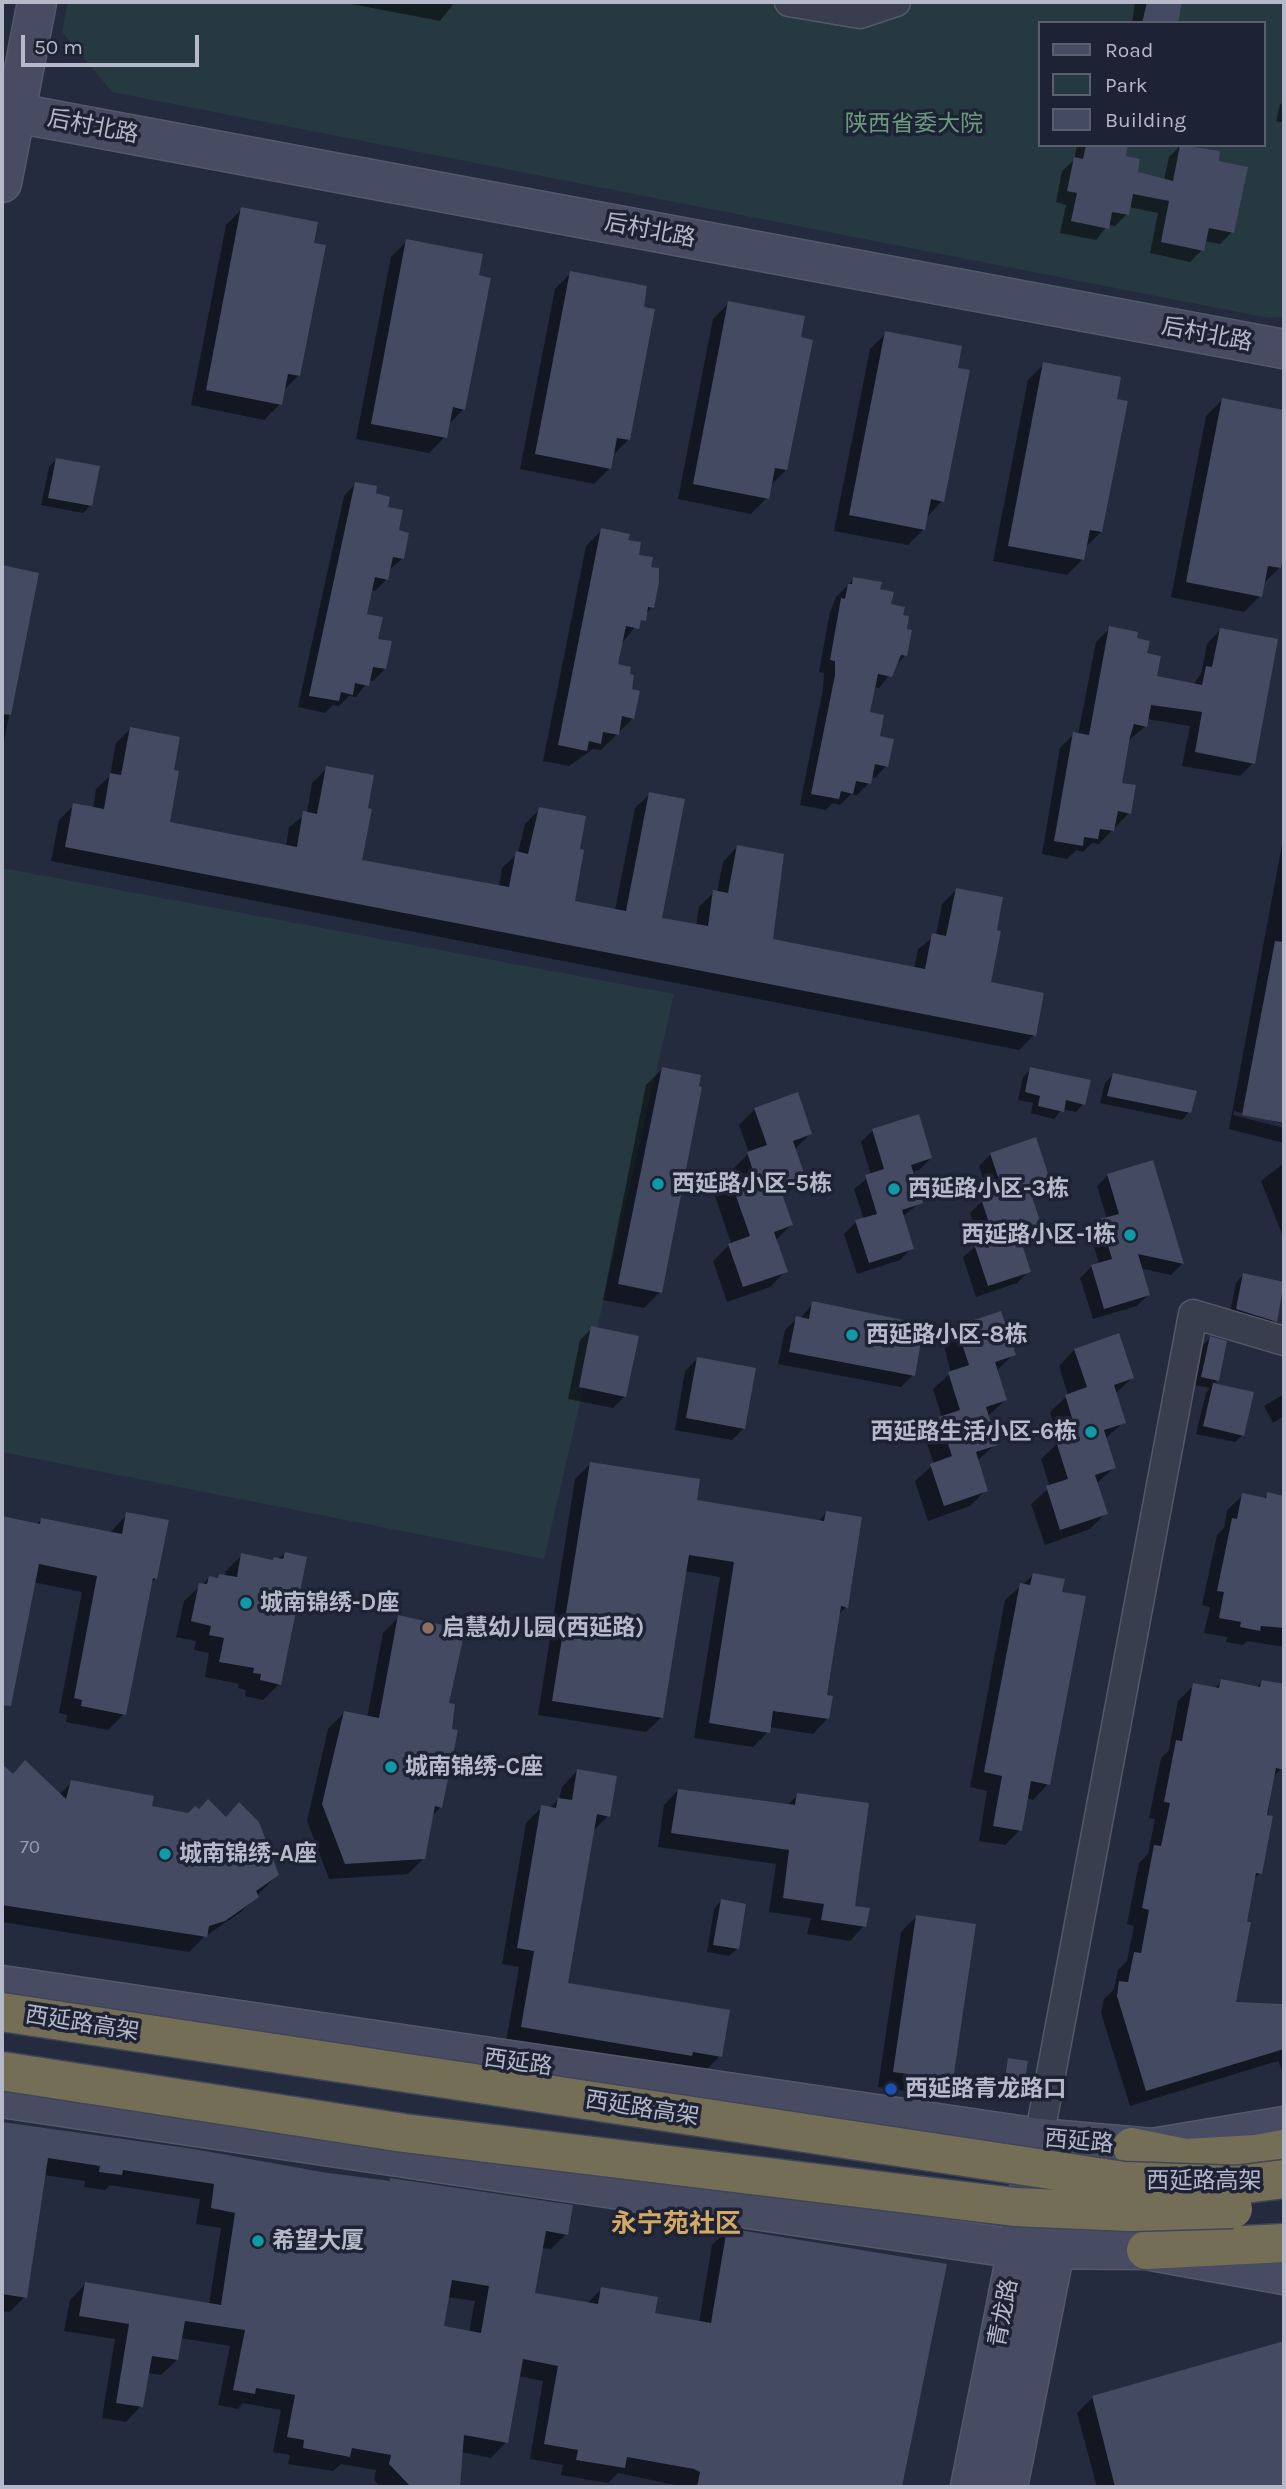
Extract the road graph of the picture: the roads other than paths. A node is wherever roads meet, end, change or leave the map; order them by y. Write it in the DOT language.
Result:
graph roads {
  1 [pos="37,2"];
  2 [pos="789,2"];
  3 [pos="896,2"];
  4 [pos="16,113"];
  5 [pos="2,183"];
  6 [pos="1284,349"];
  7 [pos="1284,1341"];
  8 [pos="2,1985"];
  9 [pos="2,2012"];
  10 [pos="2,2071"];
  11 [pos="2,2098"];
  12 [pos="1284,2126"];
  13 [pos="1039,2138"];
  14 [pos="1076,2142"];
  15 [pos="1132,2147"];
  16 [pos="1284,2149"];
  17 [pos="1284,2179"];
  18 [pos="1284,2205"];
  19 [pos="1284,2243"];
  20 [pos="1017,2249"];
  21 [pos="1055,2249"];
  22 [pos="1146,2250"];
  23 [pos="1284,2275"];
  24 [pos="970,2487"];
  25 [pos="1008,2487"];
  1 -- 4 [label="main road"];
  2 -- 3 [label="street"];
  4 -- 5 [label="main road"];
  4 -- 6 [label="main road, 后村北路"];
  7 -- 13 [label="street"];
  8 -- 13 [label="main road, 西延路"];
  9 -- 17 [label="highway, 西延路高架, bridge"];
  10 -- 18 [label="highway, 西延路高架, bridge"];
  11 -- 20 [label="main road"];
  12 -- 15 [label="main road, 西延路"];
  13 -- 14 [label="main road, 西延路"];
  13 -- 20 [label="main road, 青龙路"];
  14 -- 15 [label="main road, 西延路"];
  14 -- 21 [label="main road, 青龙路"];
  15 -- 16 [label="highway"];
  19 -- 22 [label="highway"];
  20 -- 21 [label="main road"];
  20 -- 24 [label="main road, 青龙路"];
  21 -- 22 [label="main road"];
  21 -- 25 [label="main road, 青龙路"];
  22 -- 23 [label="main road"];
}
